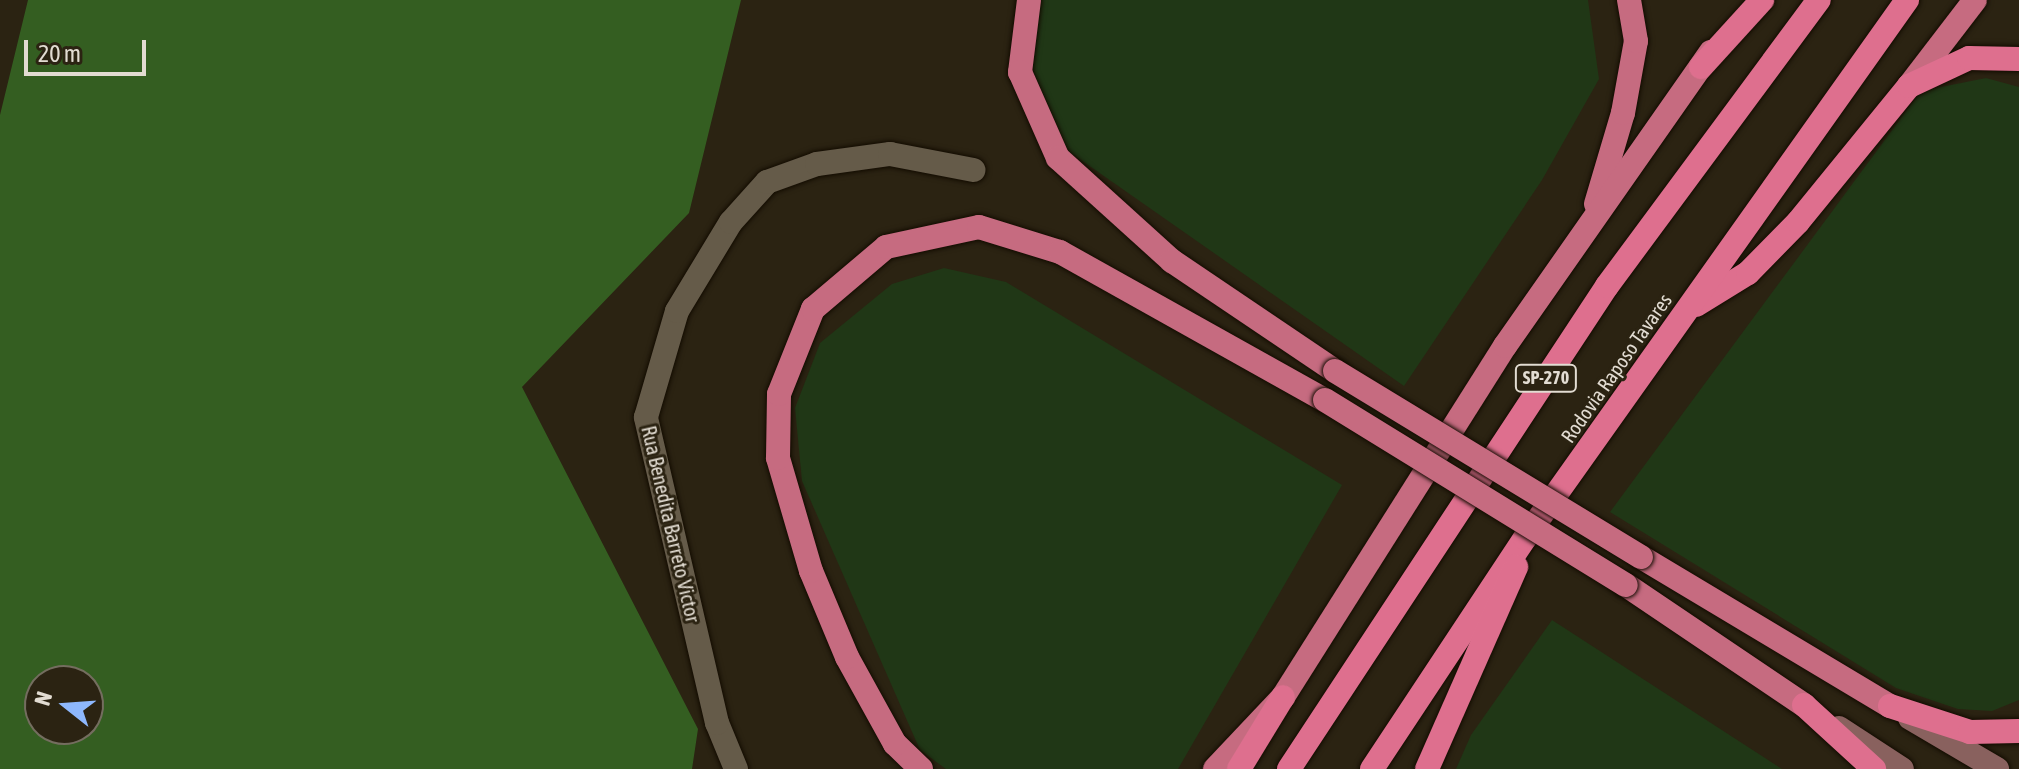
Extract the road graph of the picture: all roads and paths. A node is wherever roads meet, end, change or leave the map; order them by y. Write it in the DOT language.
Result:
graph roads {
  1 [pos="1029,0"];
  2 [pos="1629,0"];
  3 [pos="1746,0"];
  4 [pos="1762,0"];
  5 [pos="1819,0"];
  6 [pos="1907,0"];
  7 [pos="1975,0"];
  8 [pos="2019,59"];
  9 [pos="1701,67"];
  10 [pos="1909,86"];
  11 [pos="973,170"];
  12 [pos="1590,223"];
  13 [pos="1683,313"];
  14 [pos="1525,538"];
  15 [pos="1283,697"];
  16 [pos="1804,705"];
  17 [pos="1890,706"];
  18 [pos="2019,731"];
  19 [pos="736,769"];
  20 [pos="921,769"];
  21 [pos="1215,769"];
  22 [pos="1239,769"];
  23 [pos="1289,769"];
  24 [pos="1372,769"];
  25 [pos="1427,769"];
  26 [pos="1874,769"];
  27 [pos="1902,769"];
  28 [pos="1997,769"];
  1 -- 17 [label="highway, bridge"];
  2 -- 12 [label="highway"];
  3 -- 9 [label="highway"];
  4 -- 9 [label="highway"];
  5 -- 23 [label="highway, SP-270"];
  6 -- 13 [label="highway, Rodovia Raposo Tavares"];
  7 -- 10 [label="highway"];
  8 -- 10 [label="highway"];
  9 -- 12 [label="highway"];
  10 -- 13 [label="highway"];
  11 -- 19 [label="street, Rua Benedita Barreto Victor"];
  12 -- 15 [label="highway"];
  13 -- 14 [label="highway, Rodovia Raposo Tavares"];
  14 -- 24 [label="highway, Rodovia Raposo Tavares"];
  14 -- 25 [label="highway"];
  15 -- 21 [label="highway"];
  15 -- 22 [label="highway"];
  16 -- 20 [label="highway, bridge"];
  16 -- 26 [label="highway"];
  16 -- 27 [label="main road"];
  17 -- 18 [label="highway"];
  17 -- 28 [label="main road"];
}
